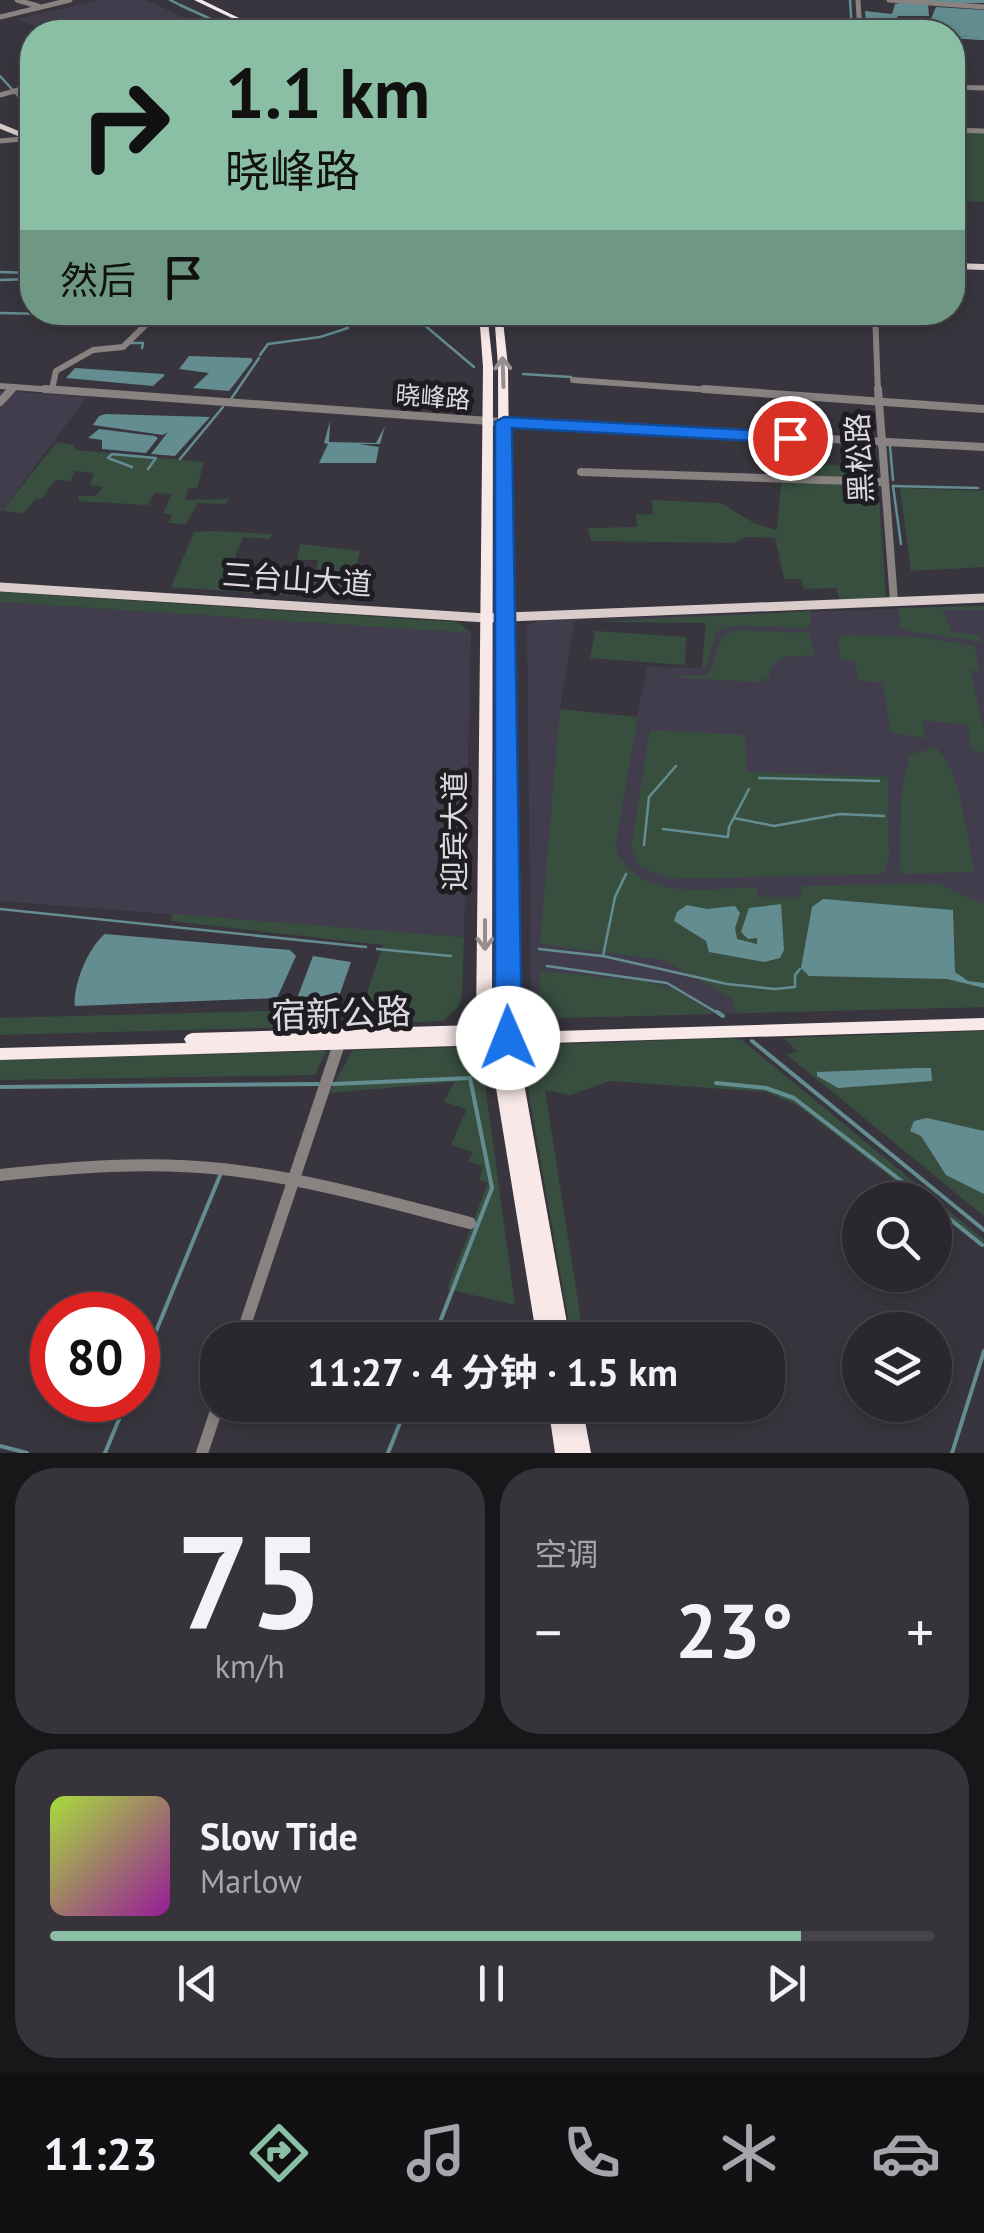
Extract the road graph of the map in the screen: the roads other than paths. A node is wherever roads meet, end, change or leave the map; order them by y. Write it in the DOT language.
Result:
graph roads {
  1 [pos="17,0"];
  2 [pos="70,0"];
  3 [pos="186,0"];
  4 [pos="197,0"];
  5 [pos="889,0"];
  6 [pos="914,2"];
  7 [pos="43,7"];
  8 [pos="984,7"];
  9 [pos="0,17"];
  10 [pos="225,20"];
  11 [pos="240,20"];
  12 [pos="145,325"];
  13 [pos="483,325"];
  14 [pos="499,325"];
  15 [pos="876,325"];
  16 [pos="573,380"];
  17 [pos="0,386"];
  18 [pos="14,387"];
  19 [pos="52,389"];
  20 [pos="0,402"];
  21 [pos="879,402"];
  22 [pos="984,409"];
  23 [pos="488,421"];
  24 [pos="504,422"];
  25 [pos="880,443"];
  26 [pos="984,448"];
  27 [pos="581,472"];
  28 [pos="883,482"];
  29 [pos="504,581"];
  30 [pos="486,582"];
  31 [pos="0,585"];
  32 [pos="984,598"];
  33 [pos="894,601"];
  34 [pos="486,616"];
  35 [pos="506,616"];
  36 [pos="486,647"];
  37 [pos="506,648"];
  38 [pos="484,982"];
  39 [pos="508,982"];
  40 [pos="984,1016"];
  41 [pos="984,1024"];
  42 [pos="499,1034"];
  43 [pos="339,1044"];
  44 [pos="0,1046"];
  45 [pos="0,1054"];
  46 [pos="0,1175"];
  47 [pos="293,1180"];
  48 [pos="470,1224"];
  49 [pos="246,1322"];
  50 [pos="543,1322"];
  51 [pos="557,1322"];
  52 [pos="212,1422"];
  53 [pos="560,1422"];
  54 [pos="575,1422"];
  55 [pos="202,1453"];
  56 [pos="565,1453"];
  57 [pos="581,1453"];
  1 -- 7 [label="street"];
  2 -- 7 [label="street"];
  3 -- 10 [label="highway"];
  4 -- 11 [label="highway"];
  5 -- 6 [label="street"];
  6 -- 8 [label="street"];
  7 -- 9 [label="street"];
  12 -- 19 [label="street"];
  13 -- 23 [label="highway, 迎宾大道"];
  24 -- 14 [label="highway, 迎宾大道, one-way"];
  15 -- 21 [label="street, 黑松路"];
  16 -- 21 [label="street"];
  17 -- 18 [label="street, 晓峰路"];
  18 -- 19 [label="street, 晓峰路"];
  18 -- 20 [label="street"];
  19 -- 23 [label="street, 晓峰路"];
  21 -- 22 [label="street"];
  21 -- 25 [label="street, 黑松路"];
  23 -- 24 [label="street, 晓峰路"];
  23 -- 30 [label="highway, 迎宾大道"];
  24 -- 25 [label="street, 晓峰路"];
  24 -- 29 [label="highway, 迎宾大道"];
  25 -- 26 [label="street, 晓峰路"];
  25 -- 28 [label="street, 黑松路"];
  27 -- 28 [label="street"];
  28 -- 33 [label="street, 黑松路"];
  29 -- 30 [label="main road"];
  29 -- 35 [label="highway, 迎宾大道"];
  30 -- 34 [label="highway, 迎宾大道"];
  31 -- 34 [label="main road, 三台山大道"];
  32 -- 33 [label="main road, 三台山大道"];
  33 -- 35 [label="main road, 三台山大道"];
  34 -- 35 [label="main road, 三台山大道"];
  34 -- 36 [label="highway, 迎宾大道"];
  35 -- 37 [label="highway, 迎宾大道"];
  36 -- 37 [label="main road"];
  36 -- 38 [label="highway, 迎宾大道, one-way"];
  37 -- 39 [label="highway, 迎宾大道"];
  38 -- 39 [label="main road"];
  38 -- 42 [label="highway, 迎宾大道"];
  39 -- 42 [label="highway, 迎宾大道"];
  40 -- 42 [label="highway, 宿新公路"];
  41 -- 42 [label="highway, 宿新公路"];
  42 -- 43 [label="highway, 宿新公路"];
  42 -- 44 [label="highway, 宿新公路"];
  42 -- 50 [label="highway, 迎宾大道"];
  42 -- 51 [label="highway, 迎宾大道"];
  43 -- 45 [label="highway, 宿新公路"];
  43 -- 47 [label="street"];
  46 -- 47 [label="street"];
  47 -- 48 [label="street"];
  47 -- 49 [label="street"];
  52 -- 55 [label="street"];
  53 -- 56 [label="highway"];
  54 -- 57 [label="highway"];
}
